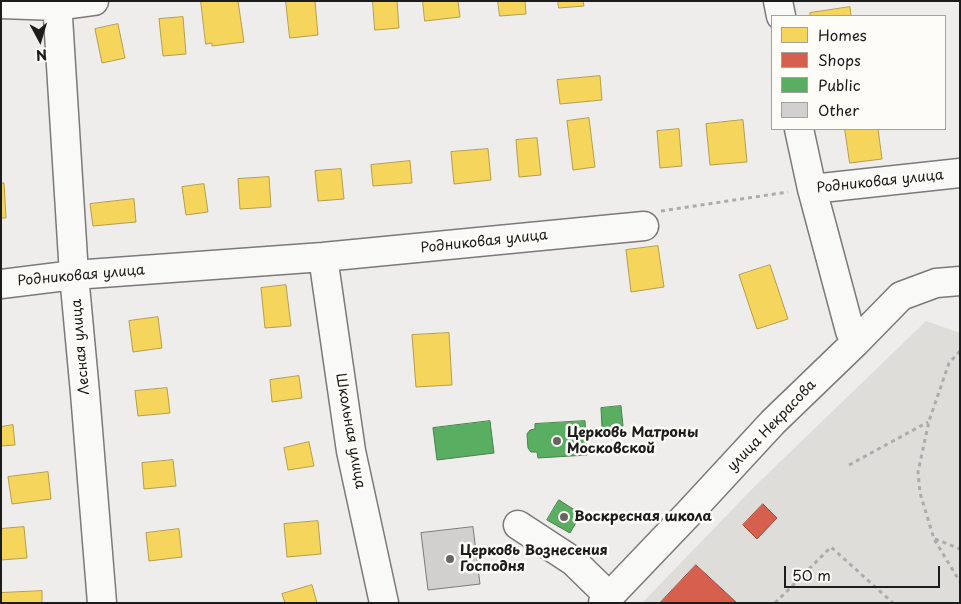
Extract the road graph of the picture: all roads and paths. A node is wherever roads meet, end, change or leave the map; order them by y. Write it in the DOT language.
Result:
graph roads {
  1 [pos="94,1"];
  2 [pos="778,1"];
  3 [pos="1,4"];
  4 [pos="57,4"];
  5 [pos="781,15"];
  6 [pos="799,130"];
  7 [pos="960,173"];
  8 [pos="812,189"];
  9 [pos="644,226"];
  10 [pos="323,257"];
  11 [pos="74,275"];
  12 [pos="960,281"];
  13 [pos="1,284"];
  14 [pos="856,342"];
  15 [pos="960,352"];
  16 [pos="928,421"];
  17 [pos="849,465"];
  18 [pos="518,525"];
  19 [pos="934,539"];
  20 [pos="960,549"];
  21 [pos="960,582"];
  22 [pos="606,599"];
  23 [pos="102,603"];
  24 [pos="384,603"];
  25 [pos="774,603"];
  26 [pos="893,603"];
  1 -- 4 [label="street"];
  2 -- 5 [label="street"];
  3 -- 4 [label="street"];
  4 -- 11 [label="street, Лесная улица"];
  6 -- 8 [label="street"];
  7 -- 8 [label="street, Родниковая улица"];
  8 -- 9 [label="path, Родниковая улица"];
  8 -- 14 [label="street"];
  9 -- 10 [label="street, Родниковая улица"];
  10 -- 11 [label="street, Родниковая улица"];
  10 -- 24 [label="street, Школьная улица"];
  11 -- 13 [label="street, Родниковая улица"];
  11 -- 23 [label="street, Лесная улица"];
  12 -- 14 [label="street, улица Некрасова"];
  14 -- 22 [label="street, улица Некрасова"];
  15 -- 16 [label="path"];
  16 -- 17 [label="path"];
  16 -- 19 [label="path"];
  18 -- 22 [label="street"];
  19 -- 20 [label="path"];
  19 -- 21 [label="path"];
  25 -- 26 [label="path"];
}
